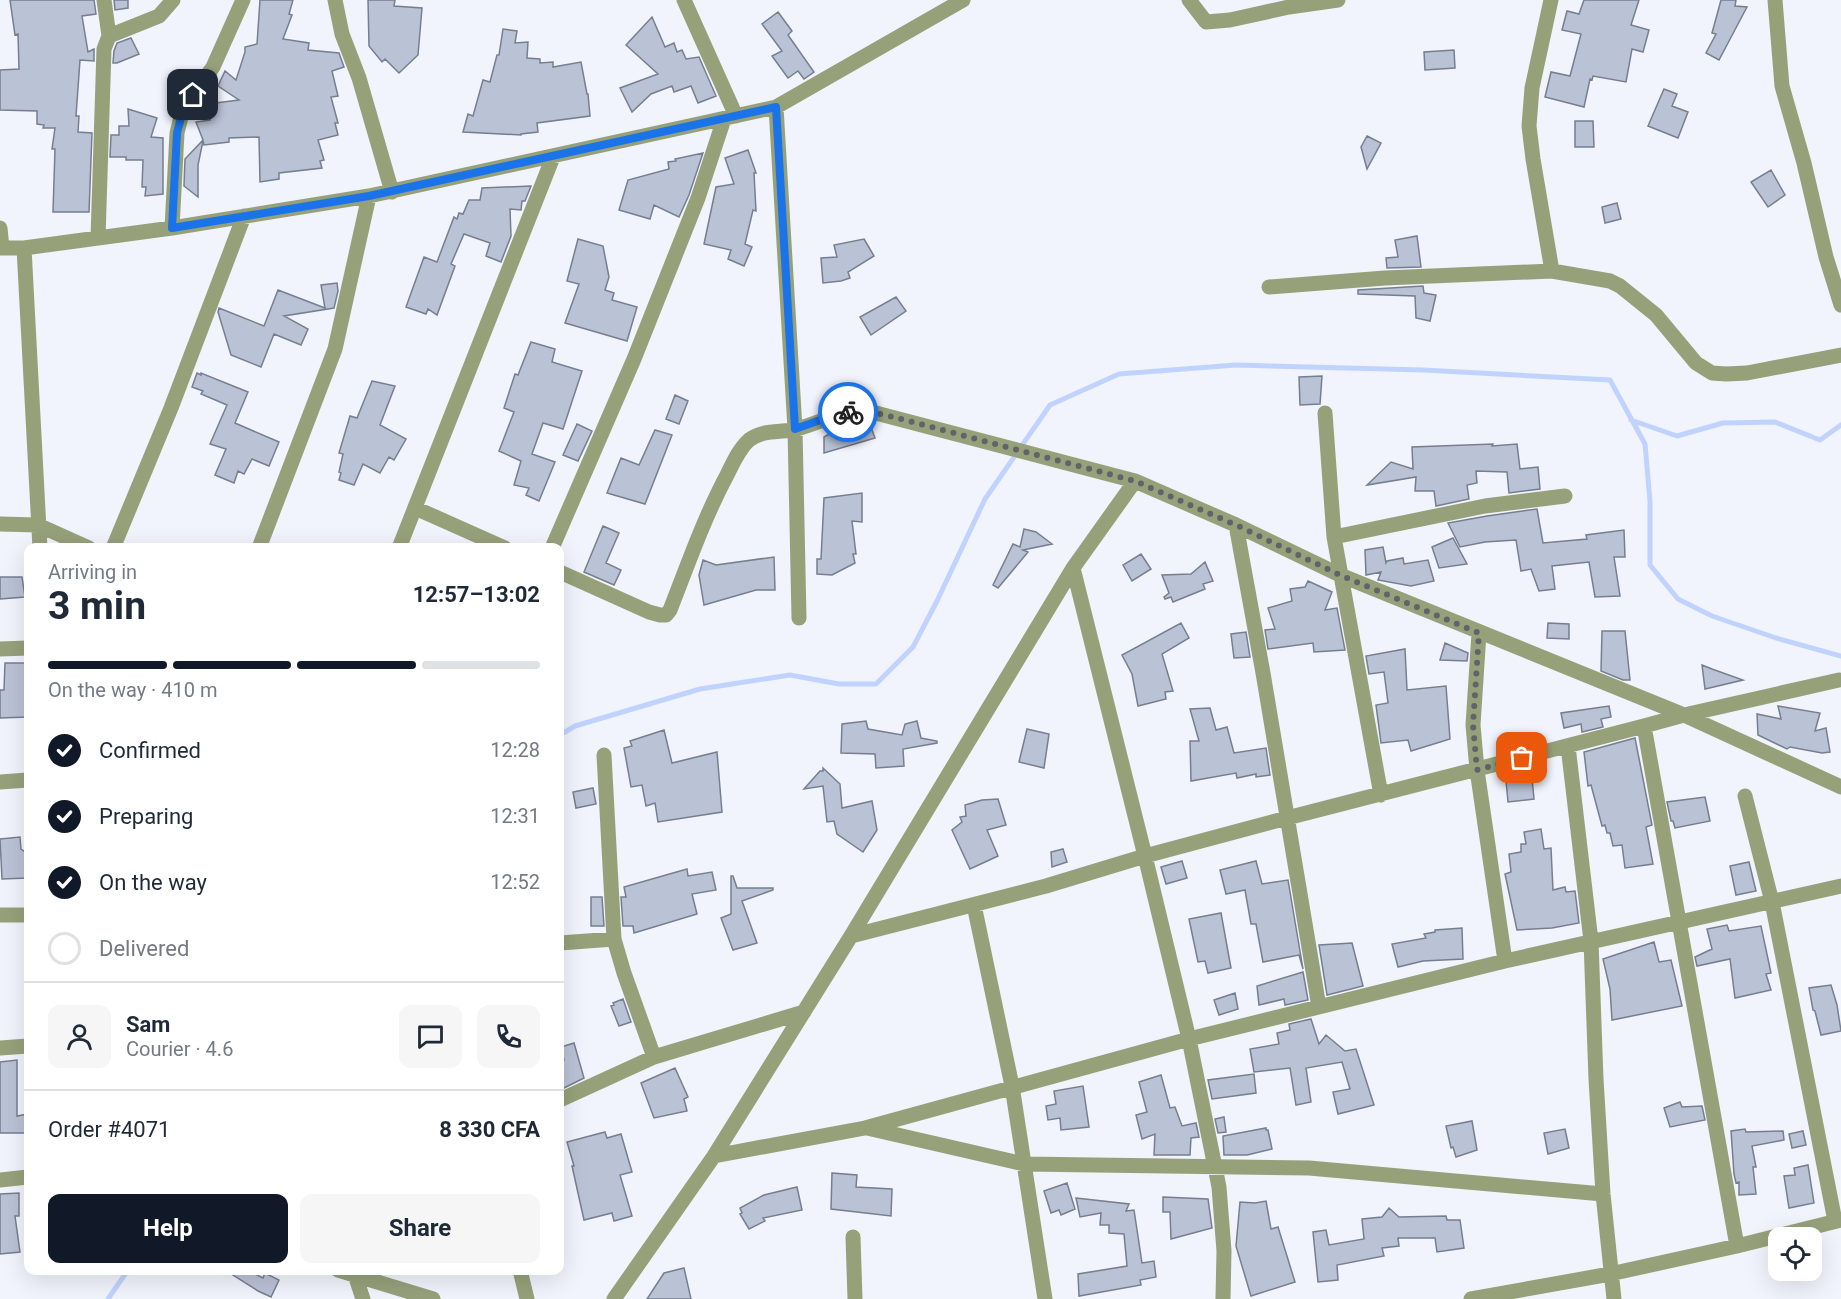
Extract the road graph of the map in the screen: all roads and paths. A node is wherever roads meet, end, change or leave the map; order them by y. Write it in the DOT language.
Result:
graph roads {
  1 [pos="104,0"];
  2 [pos="173,0"];
  3 [pos="243,0"];
  4 [pos="335,0"];
  5 [pos="684,0"];
  6 [pos="963,0"];
  7 [pos="1189,0"];
  8 [pos="1338,0"];
  9 [pos="1551,0"];
  10 [pos="1775,0"];
  11 [pos="109,36"];
  12 [pos="776,107"];
  13 [pos="730,118"];
  14 [pos="553,157"];
  15 [pos="392,192"];
  16 [pos="369,196"];
  17 [pos="244,216"];
  18 [pos="0,228"];
  19 [pos="172,228"];
  20 [pos="98,238"];
  21 [pos="1,248"];
  22 [pos="24,248"];
  23 [pos="1552,271"];
  24 [pos="1269,287"];
  25 [pos="1841,305"];
  26 [pos="1841,355"];
  27 [pos="1325,413"];
  28 [pos="795,429"];
  29 [pos="1135,481"];
  30 [pos="1565,496"];
  31 [pos="415,508"];
  32 [pos="0,524"];
  33 [pos="38,525"];
  34 [pos="1236,525"];
  35 [pos="1334,537"];
  36 [pos="40,543"];
  37 [pos="77,543"];
  38 [pos="115,543"];
  39 [pos="261,543"];
  40 [pos="401,543"];
  41 [pos="494,543"];
  42 [pos="554,543"];
  43 [pos="1073,568"];
  44 [pos="564,574"];
  45 [pos="1340,575"];
  46 [pos="799,618"];
  47 [pos="1479,633"];
  48 [pos="24,648"];
  49 [pos="0,649"];
  50 [pos="1839,680"];
  51 [pos="1684,715"];
  52 [pos="1644,726"];
  53 [pos="1568,746"];
  54 [pos="604,755"];
  55 [pos="1477,770"];
  56 [pos="24,780"];
  57 [pos="0,782"];
  58 [pos="1841,787"];
  59 [pos="1381,795"];
  60 [pos="1745,796"];
  61 [pos="1287,818"];
  62 [pos="1145,856"];
  63 [pos="1841,886"];
  64 [pos="1772,902"];
  65 [pos="974,905"];
  66 [pos="0,915"];
  67 [pos="24,915"];
  68 [pos="1678,921"];
  69 [pos="851,936"];
  70 [pos="614,939"];
  71 [pos="1591,941"];
  72 [pos="564,943"];
  73 [pos="1504,961"];
  74 [pos="1319,1007"];
  75 [pos="804,1012"];
  76 [pos="1189,1039"];
  77 [pos="24,1046"];
  78 [pos="0,1048"];
  79 [pos="654,1057"];
  80 [pos="1012,1086"];
  81 [pos="564,1098"];
  82 [pos="865,1128"];
  83 [pos="714,1156"];
  84 [pos="1024,1164"];
  85 [pos="1214,1166"];
  86 [pos="24,1177"];
  87 [pos="0,1180"];
  88 [pos="1603,1194"];
  89 [pos="1838,1221"];
  90 [pos="853,1237"];
  91 [pos="1737,1246"];
  92 [pos="1610,1274"];
  93 [pos="355,1275"];
  94 [pos="521,1275"];
  95 [pos="363,1299"];
  96 [pos="434,1299"];
  97 [pos="527,1299"];
  98 [pos="614,1299"];
  99 [pos="855,1299"];
  100 [pos="1045,1299"];
  101 [pos="1223,1299"];
  102 [pos="1471,1299"];
  103 [pos="1614,1299"];
  1 -- 11 [label="street"];
  2 -- 11 [label="street"];
  3 -- 19 [label="street"];
  4 -- 15 [label="street"];
  5 -- 13 [label="street"];
  6 -- 12 [label="street"];
  7 -- 8 [label="street"];
  9 -- 23 [label="street"];
  10 -- 25 [label="street"];
  11 -- 20 [label="street"];
  12 -- 13 [label="street"];
  12 -- 28 [label="street"];
  13 -- 14 [label="street"];
  13 -- 42 [label="street"];
  14 -- 15 [label="street"];
  14 -- 31 [label="street"];
  15 -- 16 [label="street"];
  16 -- 17 [label="street"];
  16 -- 39 [label="street"];
  17 -- 19 [label="street"];
  17 -- 38 [label="street"];
  18 -- 21 [label="street"];
  19 -- 20 [label="street"];
  20 -- 22 [label="street"];
  21 -- 22 [label="street"];
  22 -- 33 [label="street"];
  23 -- 24 [label="street"];
  23 -- 26 [label="street"];
  27 -- 35 [label="street"];
  28 -- 29 [label="street"];
  28 -- 44 [label="street"];
  28 -- 46 [label="street"];
  29 -- 34 [label="street"];
  29 -- 43 [label="street"];
  30 -- 35 [label="street"];
  31 -- 40 [label="street"];
  31 -- 41 [label="street"];
  32 -- 33 [label="street"];
  33 -- 36 [label="street"];
  33 -- 37 [label="street"];
  34 -- 45 [label="street"];
  34 -- 61 [label="street"];
  35 -- 45 [label="street"];
  43 -- 62 [label="street"];
  43 -- 69 [label="street"];
  45 -- 47 [label="street"];
  45 -- 59 [label="street"];
  47 -- 51 [label="street"];
  47 -- 55 [label="street"];
  48 -- 49 [label="street"];
  50 -- 51 [label="street"];
  51 -- 52 [label="street"];
  51 -- 58 [label="street"];
  52 -- 53 [label="street"];
  52 -- 68 [label="street"];
  53 -- 55 [label="street"];
  53 -- 71 [label="street"];
  54 -- 70 [label="street"];
  55 -- 59 [label="street"];
  55 -- 73 [label="street"];
  56 -- 57 [label="street"];
  59 -- 61 [label="street"];
  60 -- 64 [label="street"];
  61 -- 62 [label="street"];
  61 -- 74 [label="street"];
  62 -- 65 [label="street"];
  62 -- 76 [label="street"];
  63 -- 64 [label="street"];
  64 -- 68 [label="street"];
  64 -- 89 [label="street"];
  65 -- 69 [label="street"];
  65 -- 80 [label="street"];
  66 -- 67 [label="street"];
  68 -- 71 [label="street"];
  68 -- 91 [label="street"];
  69 -- 75 [label="street"];
  70 -- 72 [label="street"];
  70 -- 79 [label="street"];
  71 -- 73 [label="street"];
  71 -- 88 [label="street"];
  73 -- 74 [label="street"];
  74 -- 76 [label="street"];
  75 -- 79 [label="street"];
  75 -- 83 [label="street"];
  76 -- 80 [label="street"];
  76 -- 85 [label="street"];
  77 -- 78 [label="street"];
  79 -- 81 [label="street"];
  80 -- 82 [label="street"];
  80 -- 84 [label="street"];
  82 -- 83 [label="street"];
  82 -- 84 [label="street"];
  83 -- 98 [label="street"];
  84 -- 85 [label="street"];
  84 -- 100 [label="street"];
  85 -- 88 [label="street"];
  85 -- 101 [label="street"];
  86 -- 87 [label="street"];
  88 -- 92 [label="street"];
  89 -- 91 [label="street"];
  90 -- 99 [label="street"];
  91 -- 92 [label="street"];
  92 -- 102 [label="street"];
  92 -- 103 [label="street"];
  93 -- 95 [label="street"];
  93 -- 96 [label="street"];
  94 -- 97 [label="street"];
}
